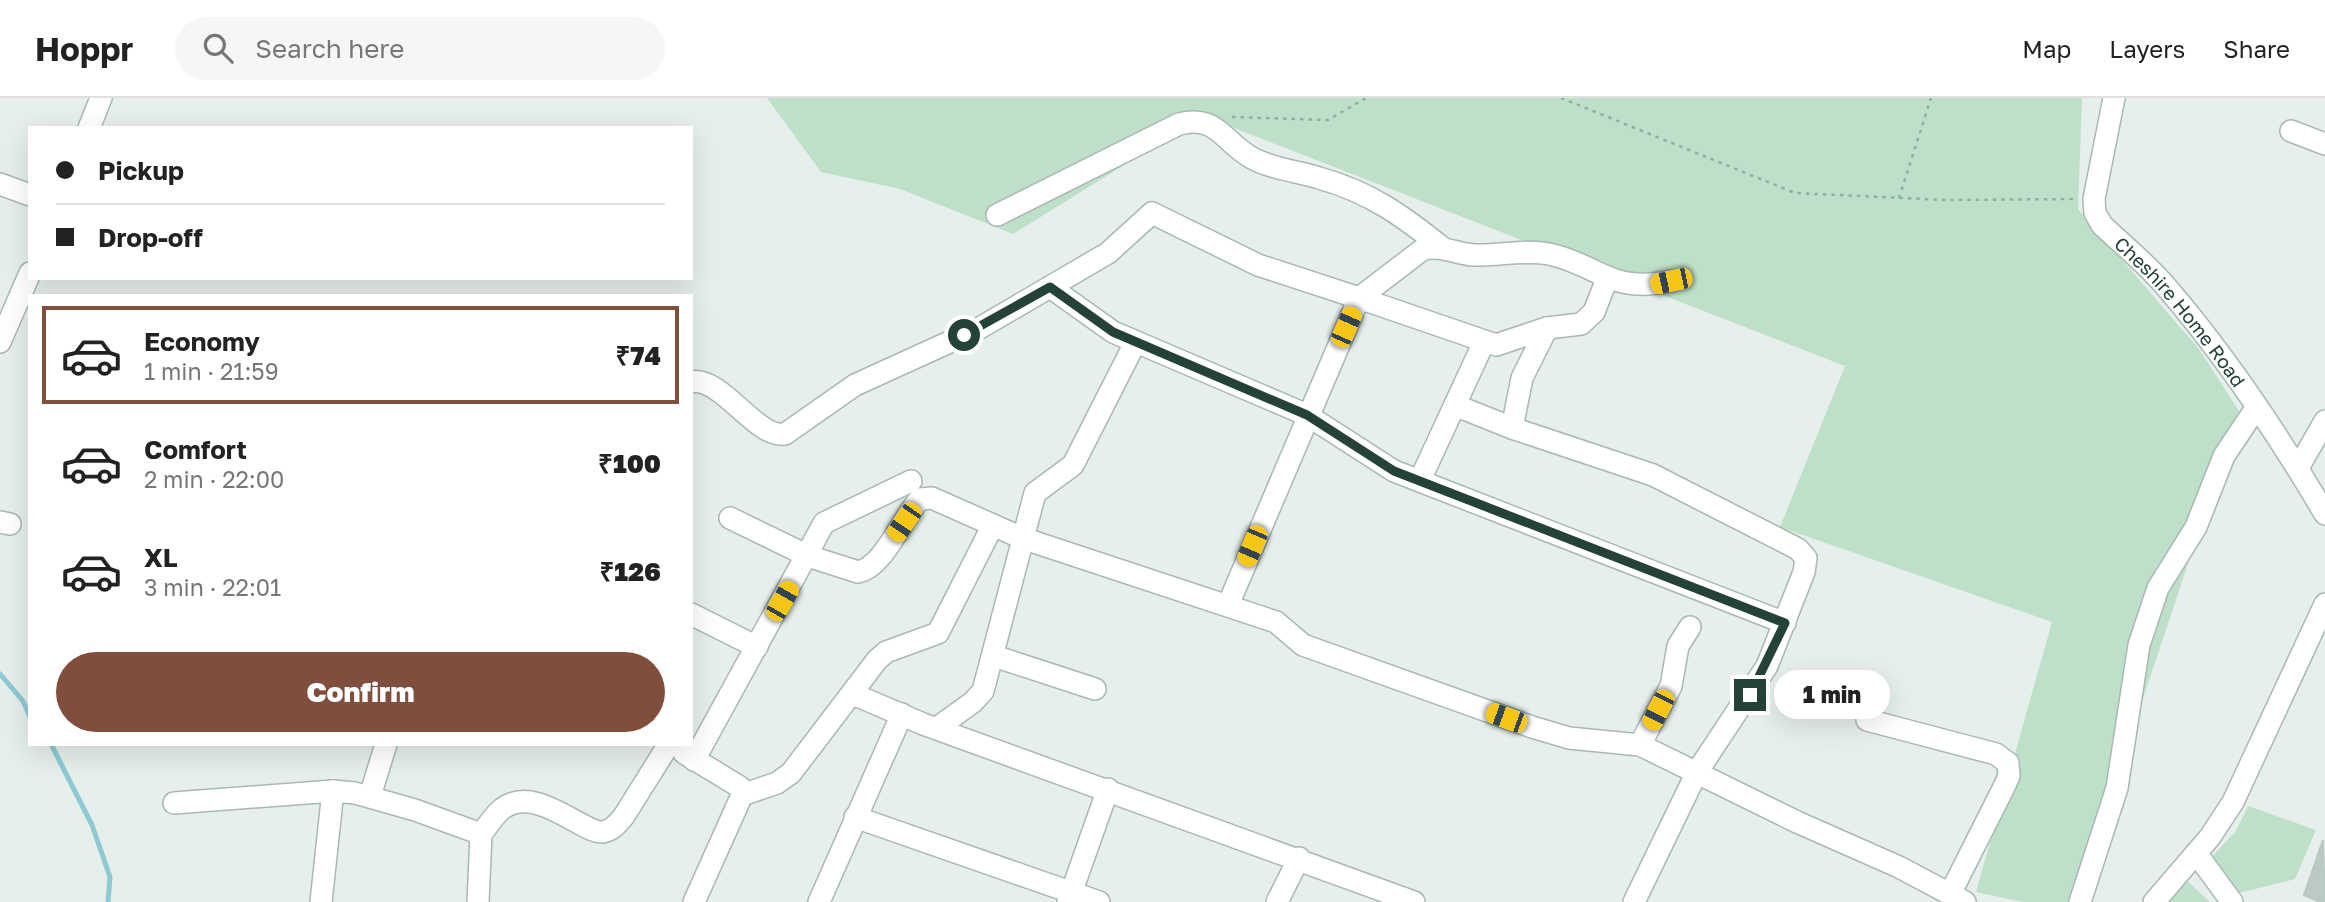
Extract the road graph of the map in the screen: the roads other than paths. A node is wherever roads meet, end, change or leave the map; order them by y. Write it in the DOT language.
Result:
graph roads {
  1 [pos="101,98"];
  2 [pos="2114,98"];
  3 [pos="90,126"];
  4 [pos="2291,131"];
  5 [pos="2325,144"];
  6 [pos="0,184"];
  7 [pos="28,194"];
  8 [pos="997,215"];
  9 [pos="1444,248"];
  10 [pos="28,278"];
  11 [pos="1607,279"];
  12 [pos="1671,281"];
  13 [pos="1050,287"];
  14 [pos="1359,298"];
  15 [pos="1547,328"];
  16 [pos="0,342"];
  17 [pos="1485,342"];
  18 [pos="1135,343"];
  19 [pos="693,382"];
  20 [pos="1457,406"];
  21 [pos="2256,408"];
  22 [pos="1307,415"];
  23 [pos="2325,421"];
  24 [pos="1512,428"];
  25 [pos="2298,468"];
  26 [pos="1420,480"];
  27 [pos="911,481"];
  28 [pos="2325,514"];
  29 [pos="730,519"];
  30 [pos="993,525"];
  31 [pos="1022,538"];
  32 [pos="808,556"];
  33 [pos="2325,604"];
  34 [pos="1228,605"];
  35 [pos="693,615"];
  36 [pos="1785,623"];
  37 [pos="1690,627"];
  38 [pos="757,647"];
  39 [pos="994,656"];
  40 [pos="1095,689"];
  41 [pos="853,694"];
  42 [pos="902,715"];
  43 [pos="1867,720"];
  44 [pos="937,728"];
  45 [pos="1640,745"];
  46 [pos="385,746"];
  47 [pos="667,746"];
  48 [pos="671,746"];
  49 [pos="694,760"];
  50 [pos="1698,772"];
  51 [pos="1108,789"];
  52 [pos="333,791"];
  53 [pos="741,795"];
  54 [pos="370,796"];
  55 [pos="174,803"];
  56 [pos="856,817"];
  57 [pos="481,834"];
  58 [pos="2196,853"];
  59 [pos="1299,858"];
  60 [pos="1070,896"];
  61 [pos="1958,897"];
  62 [pos="321,902"];
  63 [pos="478,902"];
  64 [pos="694,902"];
  65 [pos="819,902"];
  66 [pos="1099,902"];
  67 [pos="1277,902"];
  68 [pos="1414,902"];
  69 [pos="1634,902"];
  70 [pos="2080,902"];
  71 [pos="2154,902"];
  72 [pos="2232,902"];
  1 -- 3 [label="street"];
  2 -- 21 [label="street, Cheshire Home Road"];
  4 -- 5 [label="street"];
  6 -- 7 [label="street"];
  8 -- 9 [label="street"];
  9 -- 11 [label="street"];
  9 -- 14 [label="street"];
  10 -- 16 [label="street"];
  11 -- 12 [label="street"];
  11 -- 15 [label="street"];
  13 -- 14 [label="street"];
  13 -- 18 [label="street"];
  13 -- 19 [label="street"];
  14 -- 17 [label="street"];
  14 -- 22 [label="street"];
  15 -- 17 [label="street"];
  15 -- 24 [label="street"];
  17 -- 20 [label="street"];
  18 -- 22 [label="street"];
  18 -- 31 [label="street"];
  20 -- 24 [label="street"];
  20 -- 26 [label="street"];
  21 -- 25 [label="street, Cheshire Home Road"];
  21 -- 70 [label="street"];
  22 -- 26 [label="street"];
  22 -- 34 [label="street"];
  23 -- 25 [label="street"];
  24 -- 36 [label="street"];
  25 -- 28 [label="street, Cheshire Home Road"];
  26 -- 36 [label="street"];
  27 -- 32 [label="street"];
  29 -- 32 [label="street"];
  30 -- 31 [label="street"];
  30 -- 32 [label="street"];
  30 -- 41 [label="street"];
  31 -- 34 [label="street"];
  31 -- 39 [label="street"];
  32 -- 38 [label="street"];
  33 -- 58 [label="street"];
  34 -- 45 [label="street"];
  35 -- 38 [label="street"];
  36 -- 50 [label="street"];
  37 -- 45 [label="street"];
  38 -- 49 [label="street"];
  39 -- 40 [label="street"];
  39 -- 44 [label="street"];
  41 -- 42 [label="street"];
  41 -- 53 [label="street"];
  42 -- 44 [label="street"];
  42 -- 56 [label="street"];
  43 -- 61 [label="street"];
  44 -- 51 [label="street"];
  45 -- 50 [label="street"];
  46 -- 54 [label="street"];
  47 -- 57 [label="street"];
  48 -- 49 [label="street"];
  49 -- 53 [label="street"];
  50 -- 61 [label="street"];
  50 -- 69 [label="street"];
  51 -- 59 [label="street"];
  51 -- 60 [label="street"];
  52 -- 54 [label="street"];
  52 -- 55 [label="street"];
  52 -- 62 [label="street"];
  53 -- 64 [label="street"];
  54 -- 57 [label="street"];
  56 -- 60 [label="street"];
  56 -- 65 [label="street"];
  57 -- 63 [label="street"];
  58 -- 71 [label="street"];
  58 -- 72 [label="street"];
  59 -- 67 [label="street"];
  59 -- 68 [label="street"];
  60 -- 66 [label="street"];
}
